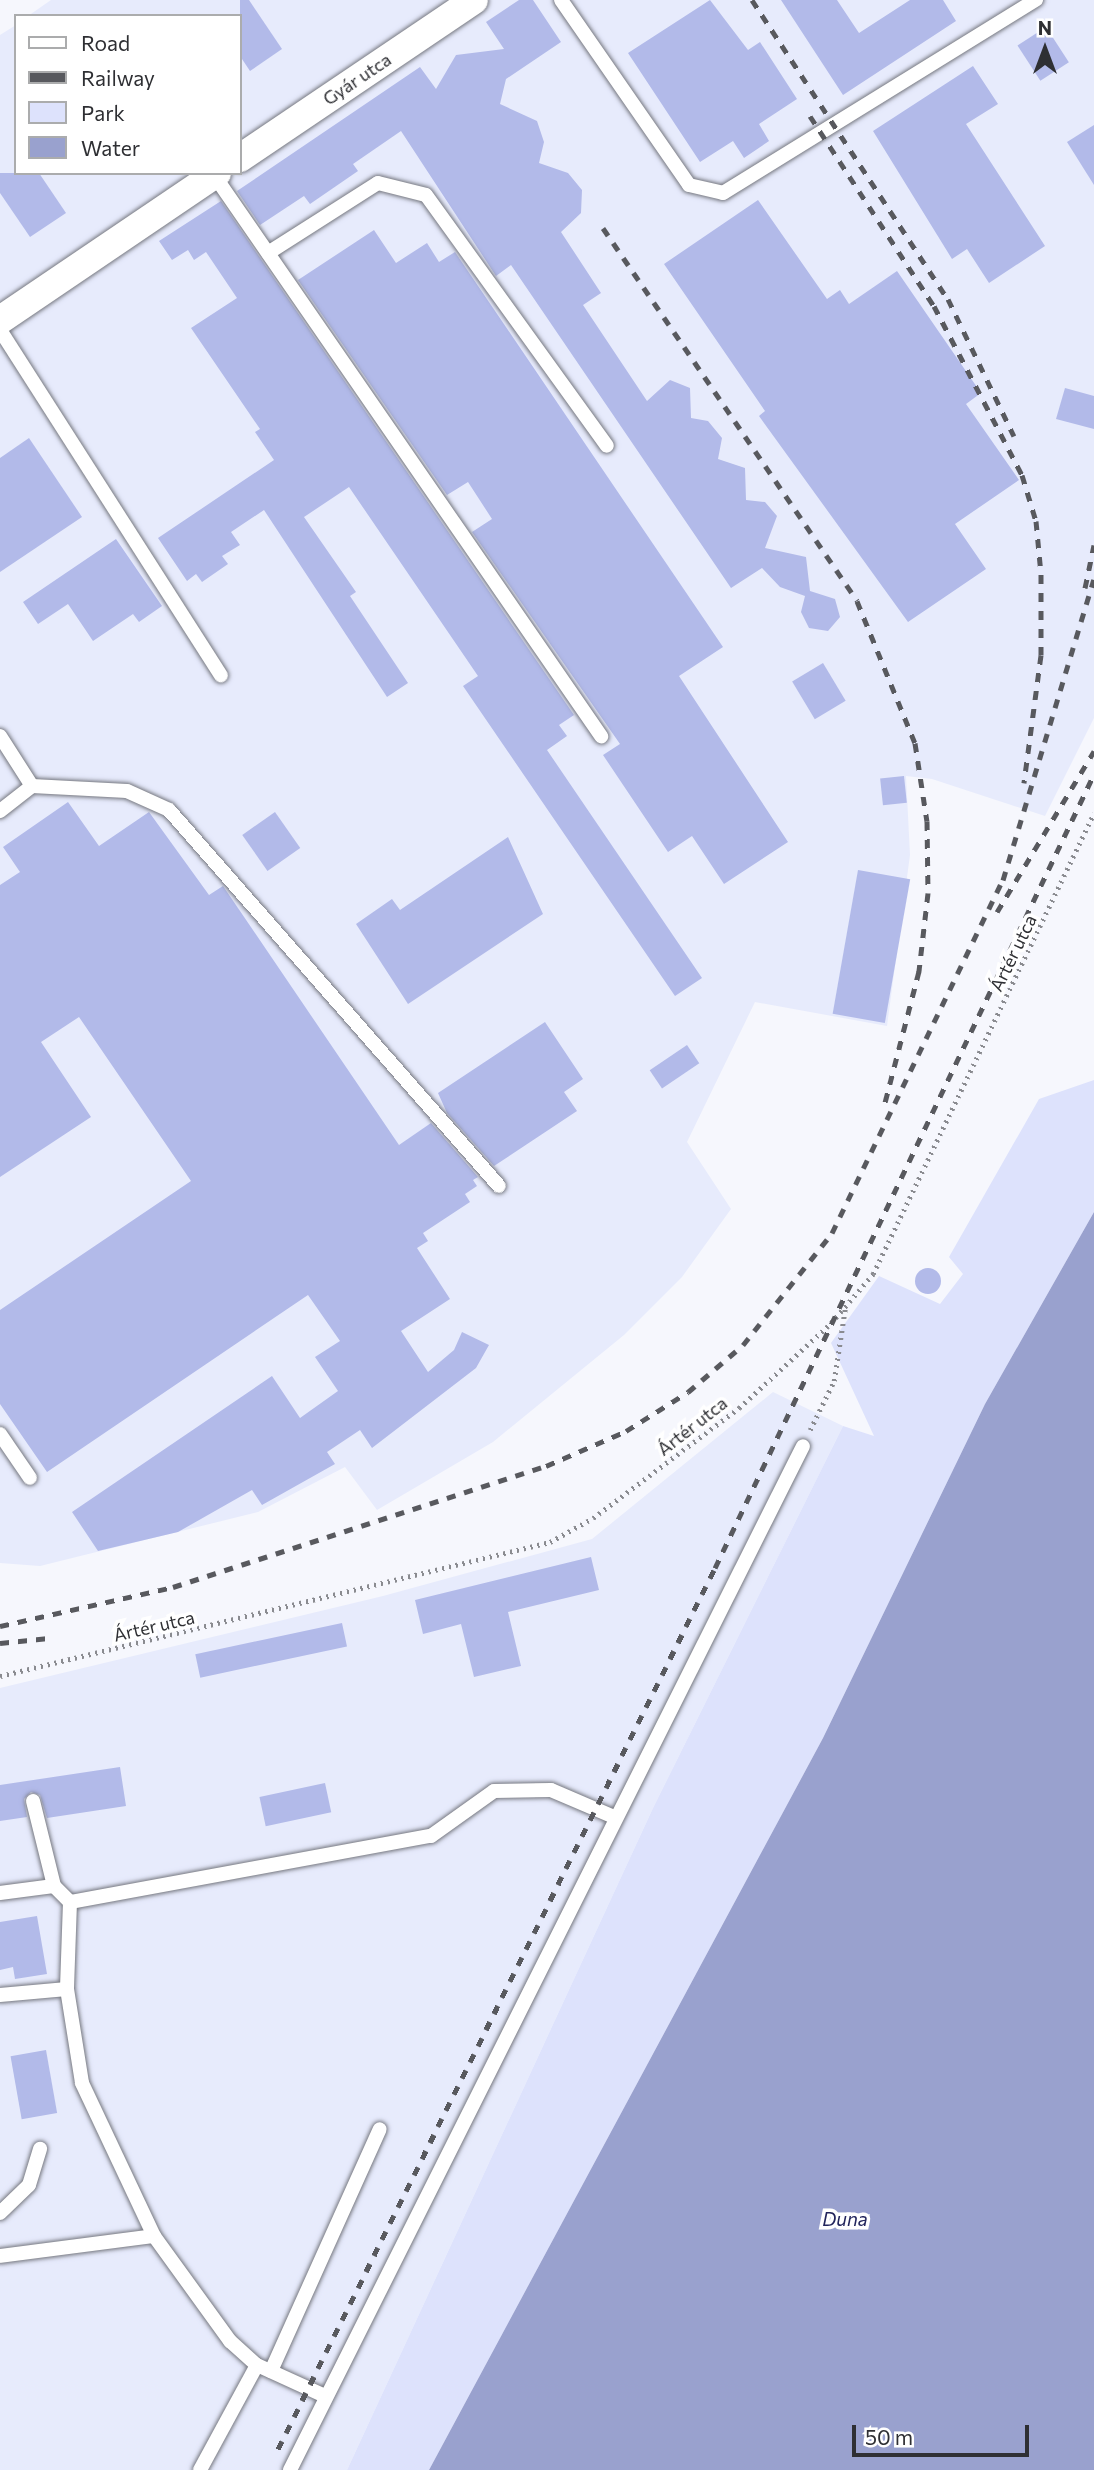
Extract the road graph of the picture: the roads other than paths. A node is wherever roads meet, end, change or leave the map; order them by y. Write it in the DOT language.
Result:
graph roads {
  1 [pos="474,0"];
  2 [pos="561,0"];
  3 [pos="1036,0"];
  4 [pos="242,157"];
  5 [pos="215,175"];
  6 [pos="217,175"];
  7 [pos="268,253"];
  8 [pos="0,320"];
  9 [pos="0,330"];
  10 [pos="607,446"];
  11 [pos="221,675"];
  12 [pos="0,736"];
  13 [pos="601,736"];
  14 [pos="32,786"];
  15 [pos="0,811"];
  16 [pos="499,1186"];
  17 [pos="0,1434"];
  18 [pos="803,1446"];
  19 [pos="30,1478"];
  20 [pos="33,1801"];
  21 [pos="614,1817"];
  22 [pos="54,1886"];
  23 [pos="0,1893"];
  24 [pos="70,1902"];
  25 [pos="67,1989"];
  26 [pos="0,1995"];
  27 [pos="380,2129"];
  28 [pos="40,2149"];
  29 [pos="0,2213"];
  30 [pos="154,2236"];
  31 [pos="0,2256"];
  32 [pos="257,2365"];
  33 [pos="271,2371"];
  34 [pos="325,2396"];
  35 [pos="200,2470"];
  36 [pos="290,2470"];
  1 -- 4 [label="street, Gyár utca"];
  2 -- 3 [label="lane"];
  5 -- 8 [label="street"];
  6 -- 7 [label="lane"];
  7 -- 10 [label="lane"];
  7 -- 13 [label="lane"];
  9 -- 11 [label="lane"];
  12 -- 14 [label="lane"];
  14 -- 15 [label="lane"];
  14 -- 16 [label="lane"];
  17 -- 19 [label="lane"];
  18 -- 21 [label="lane"];
  20 -- 22 [label="lane"];
  21 -- 24 [label="lane"];
  21 -- 34 [label="lane"];
  22 -- 23 [label="lane"];
  22 -- 24 [label="lane"];
  24 -- 25 [label="lane"];
  25 -- 26 [label="lane"];
  25 -- 30 [label="lane"];
  27 -- 33 [label="lane"];
  28 -- 29 [label="lane"];
  30 -- 31 [label="lane"];
  30 -- 32 [label="lane"];
  32 -- 33 [label="lane"];
  32 -- 35 [label="lane"];
  33 -- 34 [label="lane"];
  34 -- 36 [label="lane"];
}
